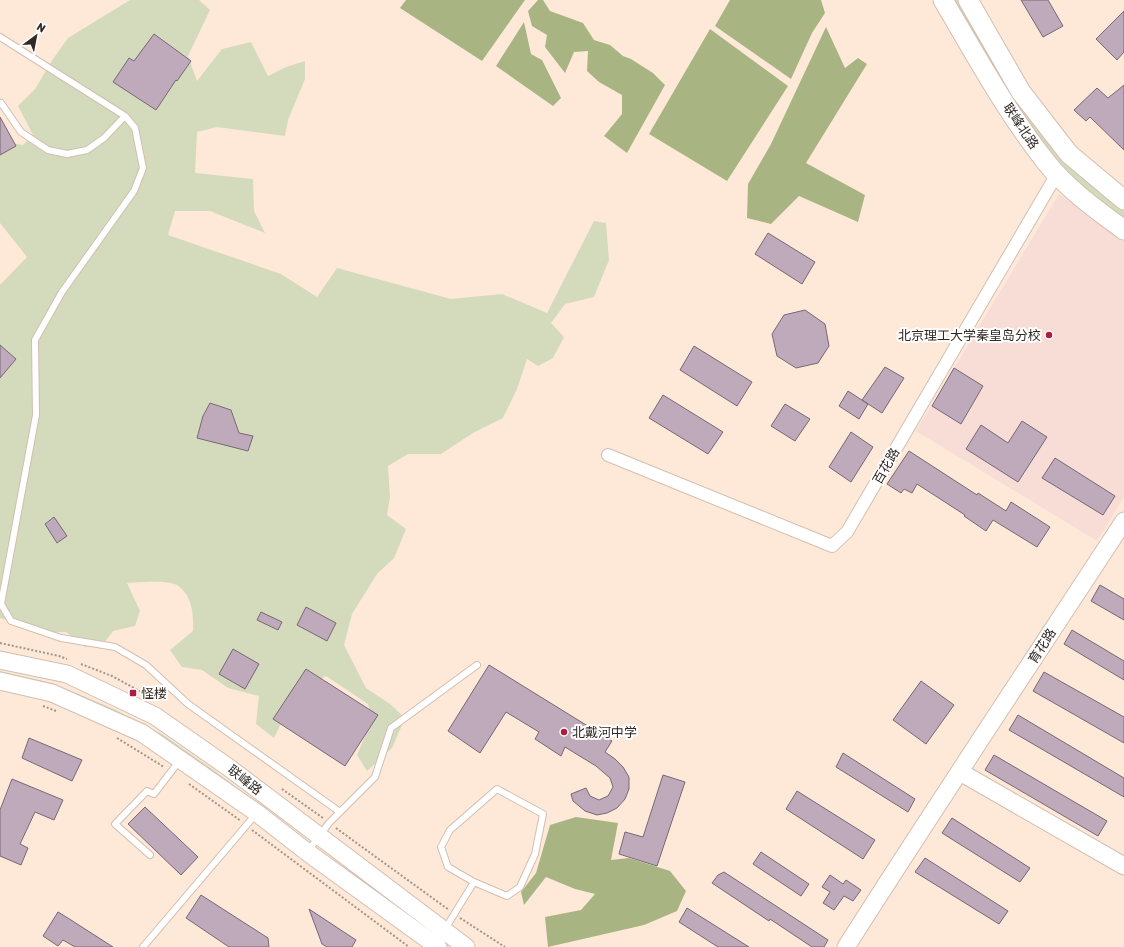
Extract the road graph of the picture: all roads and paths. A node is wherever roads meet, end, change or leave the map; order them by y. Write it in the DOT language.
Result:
graph roads {
  1 [pos="943,0"];
  2 [pos="968,0"];
  3 [pos="0,37"];
  4 [pos="1,103"];
  5 [pos="125,116"];
  6 [pos="1057,174"];
  7 [pos="1124,200"];
  8 [pos="1124,230"];
  9 [pos="608,454"];
  10 [pos="1124,521"];
  11 [pos="0,660"];
  12 [pos="477,665"];
  13 [pos="0,681"];
  14 [pos="39,704"];
  15 [pos="61,713"];
  16 [pos="111,735"];
  17 [pos="176,766"];
  18 [pos="960,772"];
  19 [pos="340,812"];
  20 [pos="251,820"];
  21 [pos="319,837"];
  22 [pos="307,852"];
  23 [pos="150,855"];
  24 [pos="1124,866"];
  25 [pos="474,882"];
  26 [pos="444,930"];
  27 [pos="143,947"];
  28 [pos="409,947"];
  29 [pos="438,947"];
  30 [pos="466,947"];
  31 [pos="846,947"];
  1 -- 6 [label="main road, 联峰北路"];
  2 -- 7 [label="main road, 联峰北路"];
  3 -- 5 [label="lane"];
  4 -- 5 [label="lane"];
  5 -- 19 [label="lane"];
  6 -- 8 [label="main road, 联峰北路"];
  6 -- 9 [label="street, 百花路"];
  10 -- 18 [label="main road, 育花路"];
  11 -- 21 [label="main road, 联峰路"];
  12 -- 19 [label="lane"];
  13 -- 17 [label="main road, 联峰路"];
  14 -- 15 [label="path"];
  16 -- 17 [label="path"];
  17 -- 20 [label="main road, 联峰路"];
  17 -- 20 [label="path"];
  17 -- 23 [label="lane"];
  18 -- 24 [label="main road"];
  18 -- 31 [label="main road, 育花路"];
  19 -- 21 [label="lane"];
  20 -- 22 [label="main road, 联峰路"];
  20 -- 27 [label="lane"];
  20 -- 28 [label="path"];
  21 -- 22 [label="lane"];
  21 -- 26 [label="main road, 联峰路"];
  22 -- 29 [label="main road, 联峰路"];
  25 -- 25 [label="lane"];
  25 -- 26 [label="lane"];
  26 -- 30 [label="main road, 联峰路"];
}
